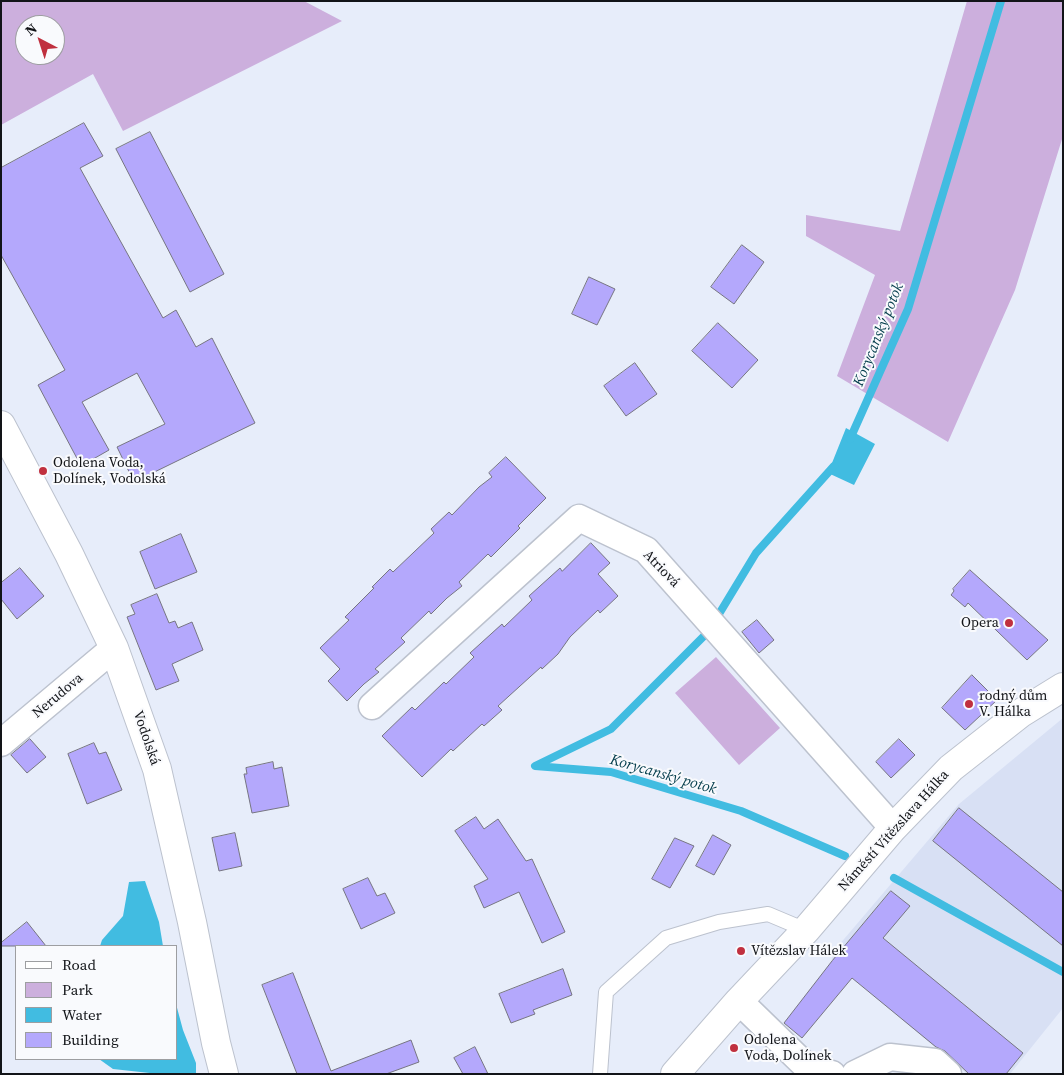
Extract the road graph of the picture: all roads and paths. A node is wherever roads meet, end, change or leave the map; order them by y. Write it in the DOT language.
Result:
graph roads {
  1 [pos="1,425"];
  2 [pos="114,648"];
  3 [pos="1063,687"];
  4 [pos="372,706"];
  5 [pos="1,743"];
  6 [pos="893,828"];
  7 [pos="806,930"];
  8 [pos="739,1001"];
  9 [pos="224,1074"];
  10 [pos="600,1074"];
  11 [pos="675,1074"];
  12 [pos="832,1074"];
  13 [pos="855,1074"];
  14 [pos="948,1074"];
  1 -- 2 [label="street, Vodolská"];
  2 -- 5 [label="street, Nerudova"];
  2 -- 9 [label="street, Vodolská"];
  3 -- 6 [label="street, Náměstí Vítězslava Hálka"];
  4 -- 6 [label="street, Atriová"];
  6 -- 7 [label="street, Náměstí Vítězslava Hálka"];
  7 -- 8 [label="street, Náměstí Vítězslava Hálka"];
  7 -- 10 [label="lane"];
  8 -- 11 [label="street, Náměstí Vítězslava Hálka"];
  8 -- 12 [label="street"];
  13 -- 14 [label="street"];
}
